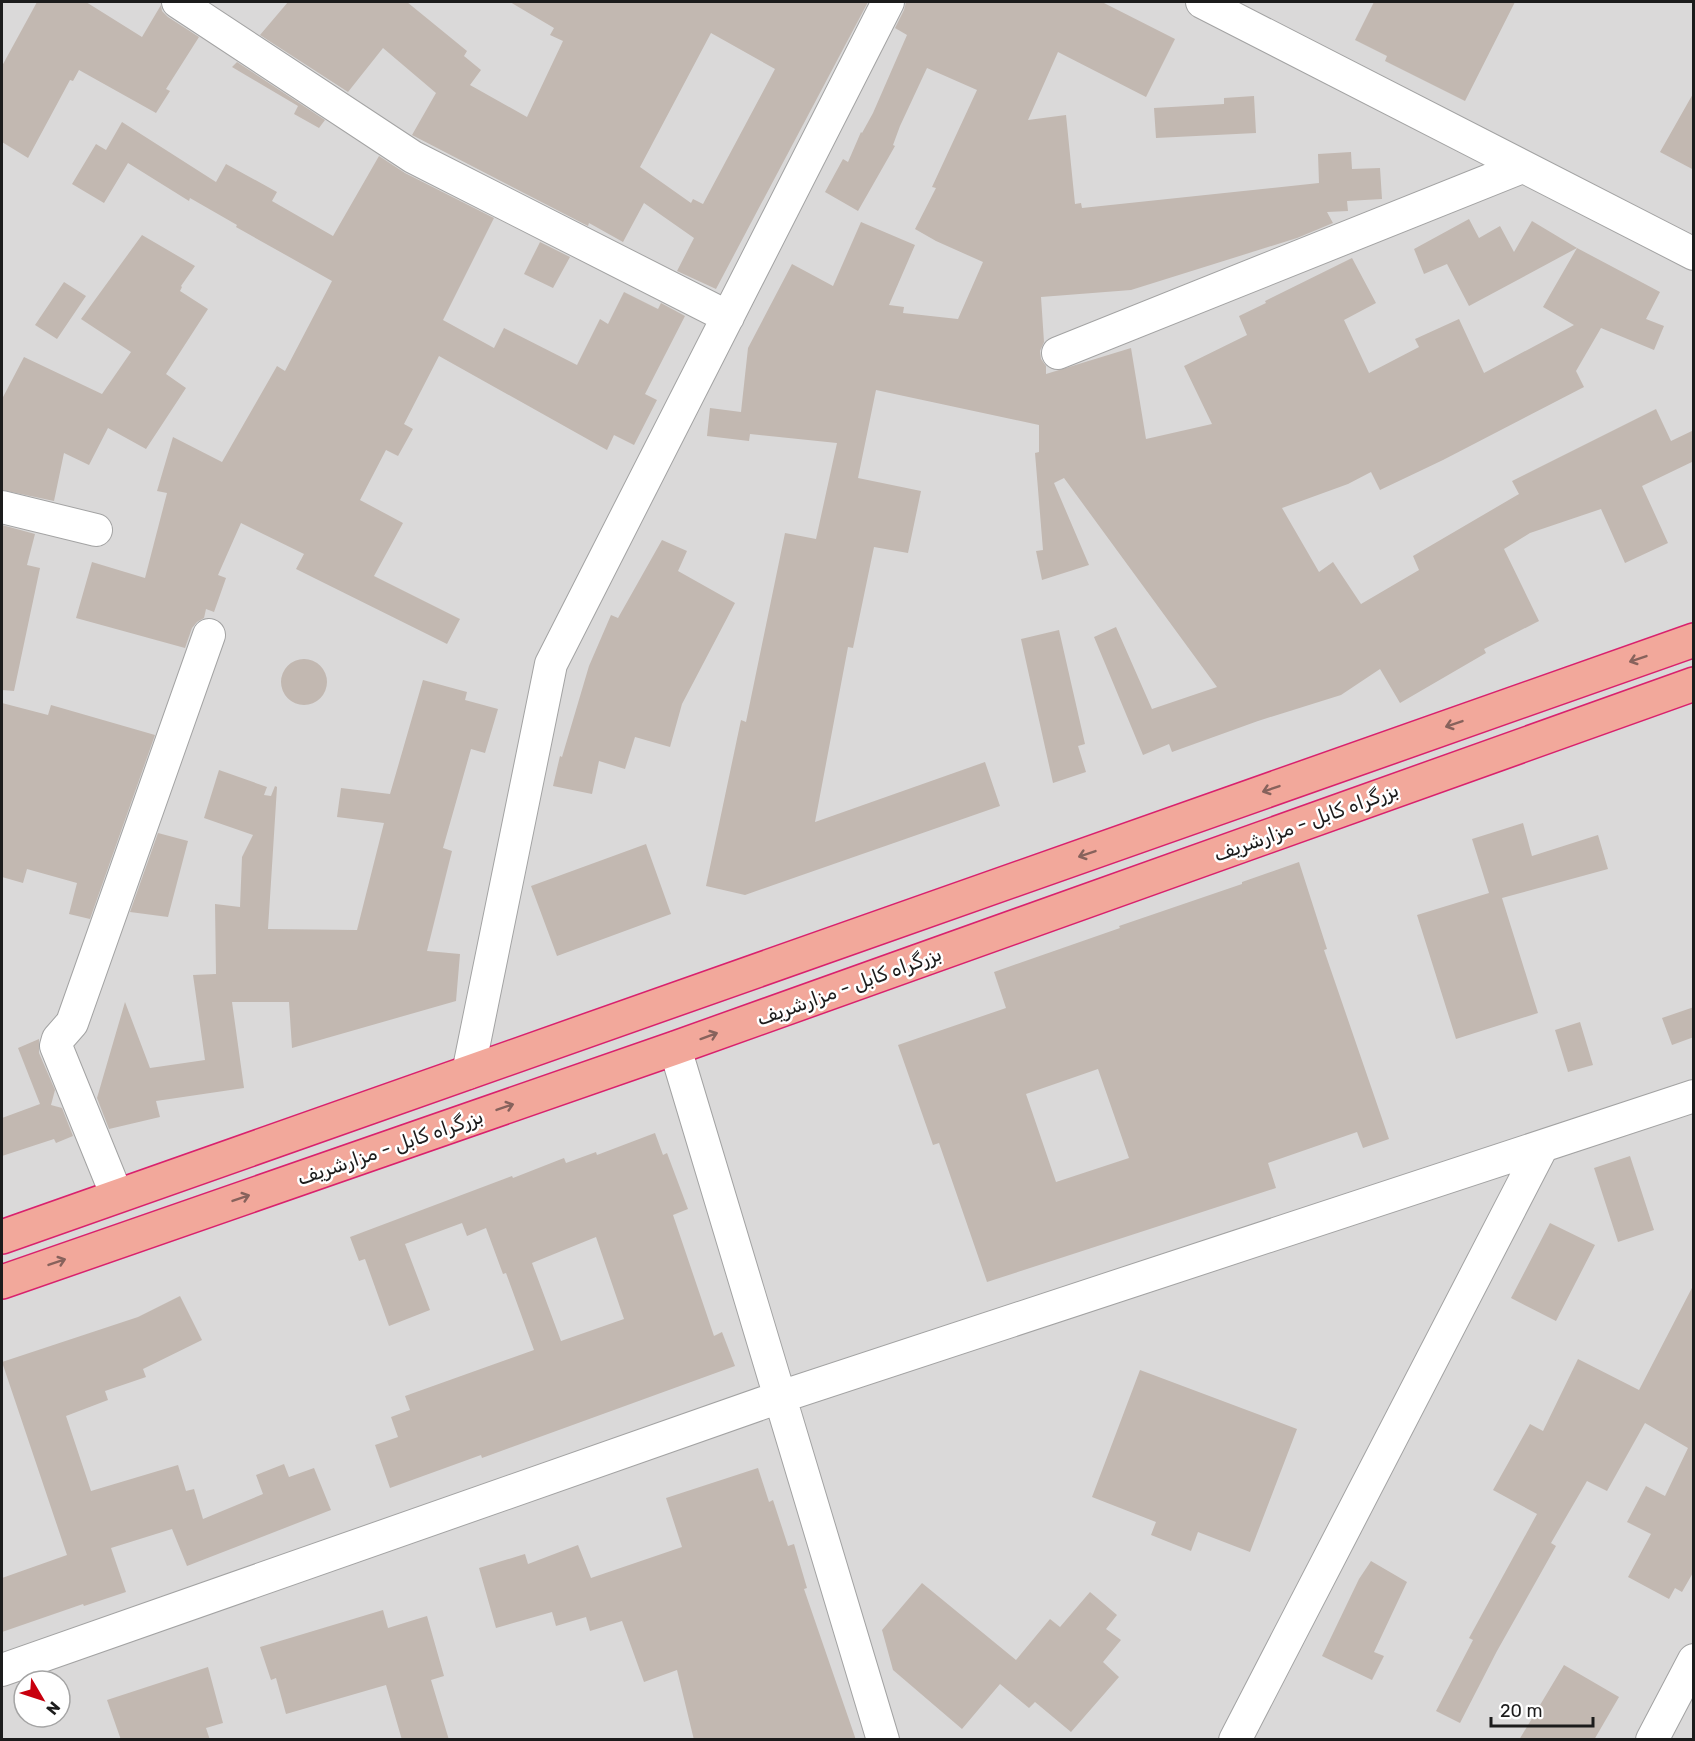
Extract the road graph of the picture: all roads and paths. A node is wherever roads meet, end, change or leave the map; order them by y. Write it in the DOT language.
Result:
graph roads {
  1 [pos="178,2"];
  2 [pos="888,2"];
  3 [pos="1202,2"];
  4 [pos="1522,167"];
  5 [pos="1694,254"];
  6 [pos="728,317"];
  7 [pos="1058,353"];
  8 [pos="2,507"];
  9 [pos="96,530"];
  10 [pos="209,635"];
  11 [pos="1694,640"];
  12 [pos="1694,684"];
  13 [pos="675,1048"];
  14 [pos="468,1073"];
  15 [pos="1694,1096"];
  16 [pos="1542,1147"];
  17 [pos="117,1196"];
  18 [pos="2,1237"];
  19 [pos="2,1282"];
  20 [pos="780,1396"];
  21 [pos="1694,1660"];
  22 [pos="2,1670"];
  23 [pos="883,1740"];
  24 [pos="1235,1740"];
  25 [pos="1652,1740"];
  1 -- 6 [label="street"];
  2 -- 6 [label="street"];
  3 -- 4 [label="street"];
  4 -- 5 [label="street"];
  4 -- 7 [label="street"];
  6 -- 14 [label="street"];
  8 -- 9 [label="street"];
  10 -- 17 [label="street"];
  11 -- 14 [label="highway, one-way"];
  13 -- 12 [label="highway, بزرگراه کابل - مزارشریف, one-way"];
  19 -- 13 [label="highway, بزرگراه کابل - مزارشریف, one-way"];
  13 -- 20 [label="street"];
  14 -- 17 [label="highway"];
  15 -- 16 [label="street"];
  16 -- 20 [label="street"];
  16 -- 24 [label="street"];
  17 -- 18 [label="highway"];
  20 -- 22 [label="street"];
  20 -- 23 [label="street"];
  21 -- 25 [label="street"];
}
